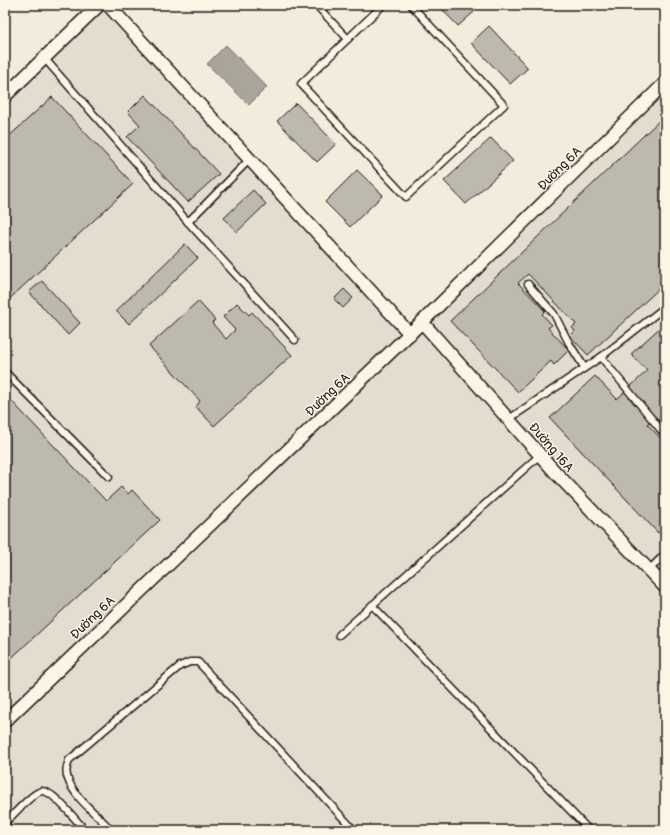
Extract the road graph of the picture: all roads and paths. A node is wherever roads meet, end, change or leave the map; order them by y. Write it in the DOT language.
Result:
graph roads {
  1 [pos="99,5"];
  2 [pos="108,5"];
  3 [pos="316,5"];
  4 [pos="383,5"];
  5 [pos="411,5"];
  6 [pos="348,39"];
  7 [pos="45,59"];
  8 [pos="665,83"];
  9 [pos="5,96"];
  10 [pos="250,160"];
  11 [pos="188,222"];
  12 [pos="528,284"];
  13 [pos="665,307"];
  14 [pos="422,322"];
  15 [pos="410,334"];
  16 [pos="295,340"];
  17 [pos="601,357"];
  18 [pos="584,367"];
  19 [pos="5,372"];
  20 [pos="508,419"];
  21 [pos="665,435"];
  22 [pos="540,455"];
  23 [pos="108,476"];
  24 [pos="665,554"];
  25 [pos="649,570"];
  26 [pos="665,587"];
  27 [pos="372,605"];
  28 [pos="339,635"];
  29 [pos="5,721"];
  30 [pos="5,823"];
  31 [pos="85,830"];
  32 [pos="111,830"];
  33 [pos="354,830"];
  34 [pos="589,830"];
  1 -- 7 [label="street"];
  2 -- 10 [label="street"];
  3 -- 6 [label="lane"];
  4 -- 6 [label="lane"];
  5 -- 6 [label="lane"];
  7 -- 9 [label="street"];
  7 -- 11 [label="lane"];
  8 -- 14 [label="street, Đường 6A"];
  10 -- 11 [label="lane"];
  10 -- 15 [label="street"];
  11 -- 16 [label="lane"];
  12 -- 18 [label="lane"];
  13 -- 17 [label="lane"];
  14 -- 15 [label="street, Đường 6A"];
  14 -- 20 [label="street, Đường 16A"];
  15 -- 29 [label="street, Đường 6A"];
  17 -- 18 [label="lane"];
  17 -- 21 [label="lane"];
  18 -- 20 [label="lane"];
  19 -- 23 [label="lane"];
  20 -- 22 [label="street, Đường 16A"];
  22 -- 25 [label="street, Đường 16A"];
  22 -- 27 [label="lane"];
  24 -- 25 [label="lane"];
  25 -- 26 [label="street, Đường 16A"];
  27 -- 28 [label="lane"];
  27 -- 34 [label="lane"];
  30 -- 31 [label="lane"];
  32 -- 33 [label="lane"];
}
